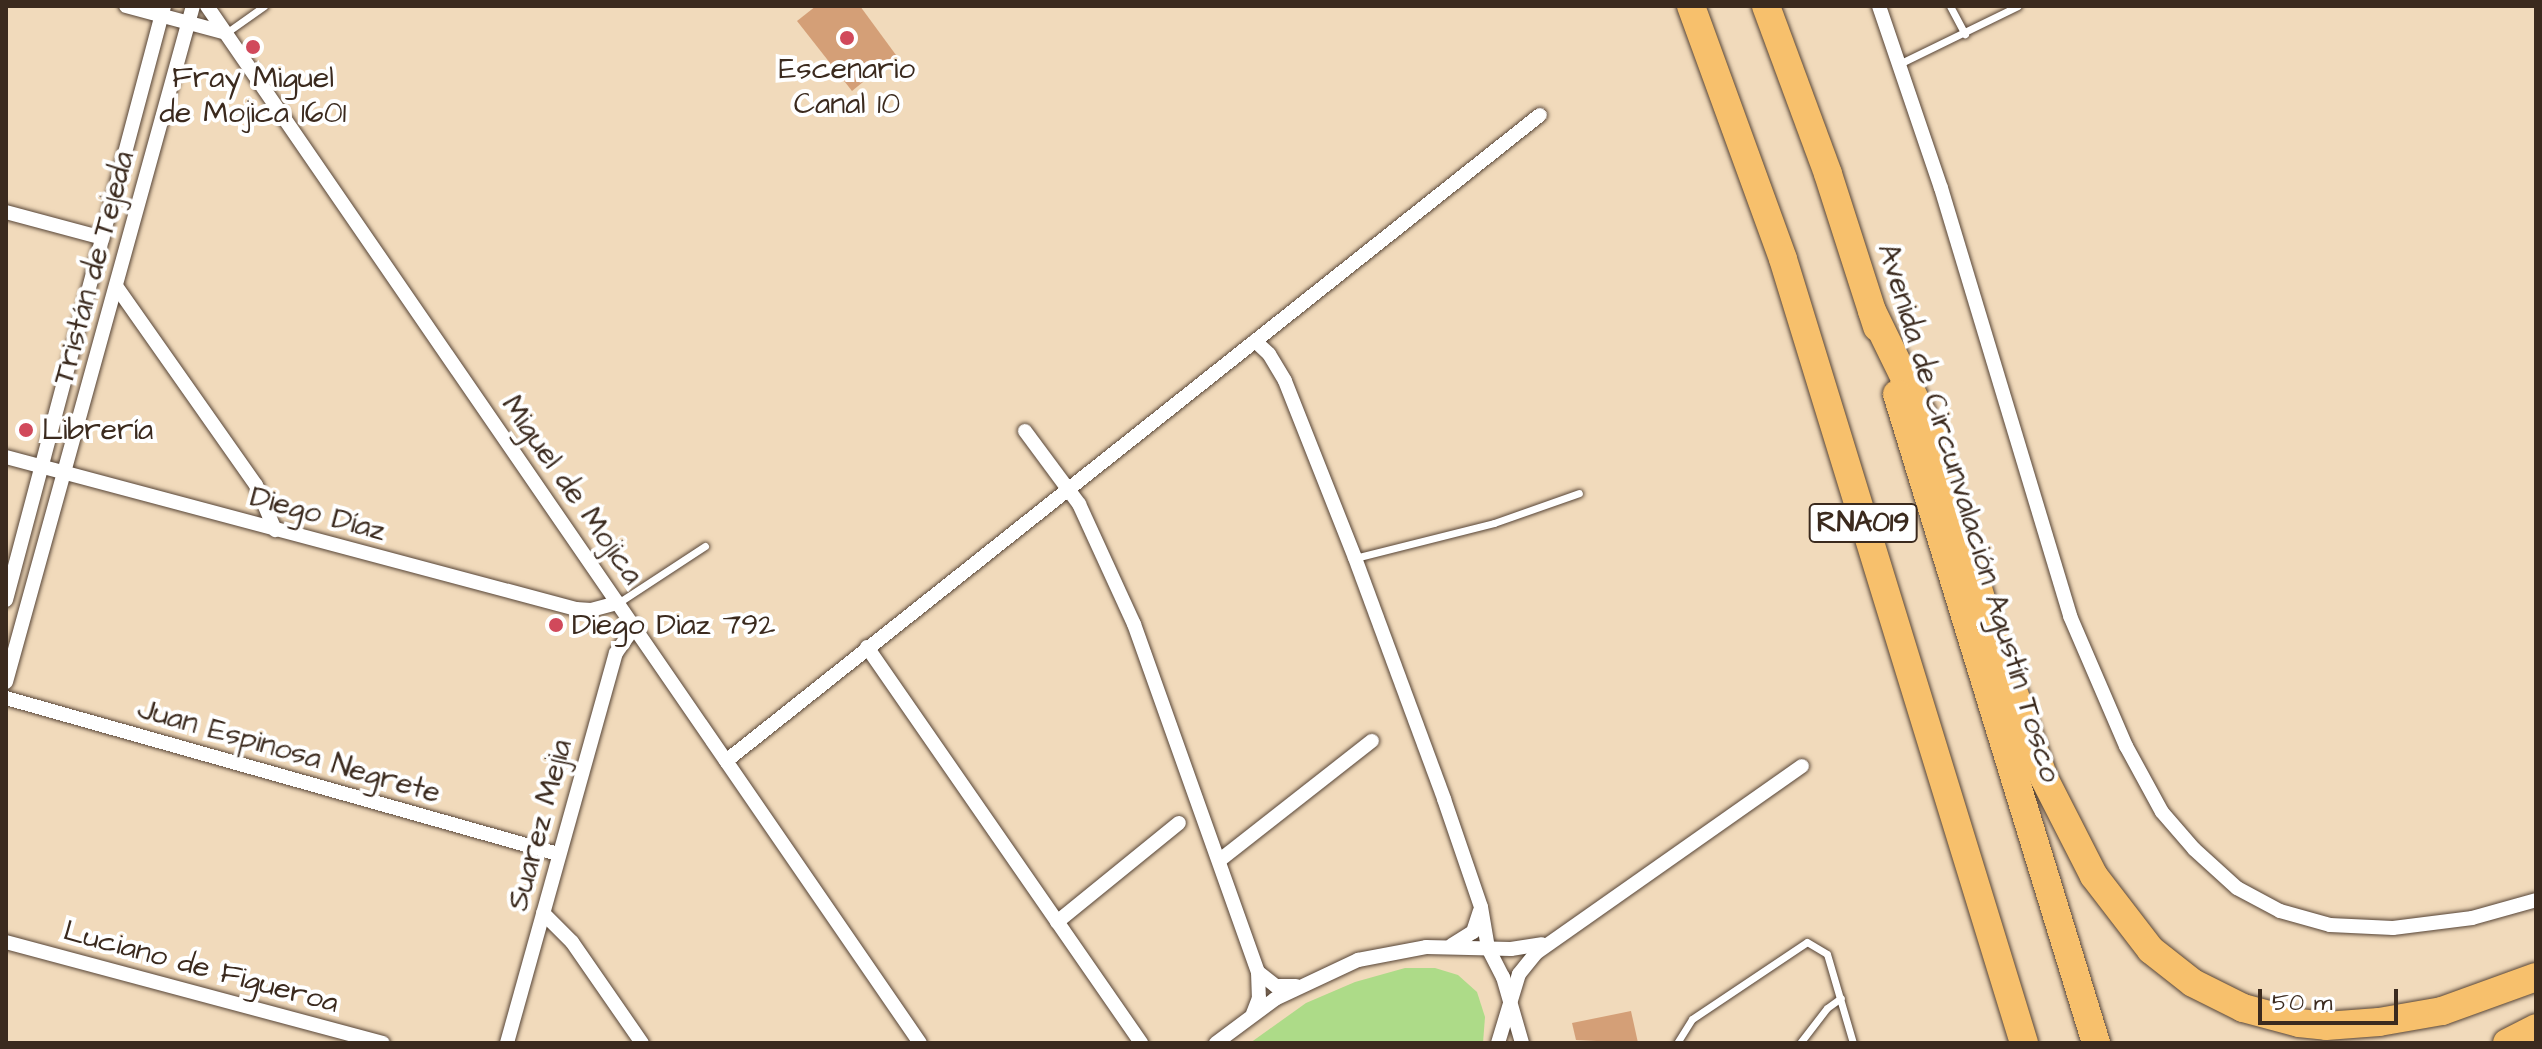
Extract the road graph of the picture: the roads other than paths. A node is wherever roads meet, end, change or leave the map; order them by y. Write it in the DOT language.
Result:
graph roads {
  1 [pos="126,6"];
  2 [pos="193,6"];
  3 [pos="207,6"];
  4 [pos="264,6"];
  5 [pos="1691,6"];
  6 [pos="1766,6"];
  7 [pos="1879,6"];
  8 [pos="1950,6"];
  9 [pos="2018,6"];
  10 [pos="163,11"];
  11 [pos="187,22"];
  12 [pos="226,33"];
  13 [pos="1965,34"];
  14 [pos="1899,64"];
  15 [pos="1540,115"];
  16 [pos="6,212"];
  17 [pos="103,238"];
  18 [pos="116,286"];
  19 [pos="1872,311"];
  20 [pos="1255,341"];
  21 [pos="1025,431"];
  22 [pos="6,457"];
  23 [pos="44,468"];
  24 [pos="65,475"];
  25 [pos="1068,487"];
  26 [pos="1579,493"];
  27 [pos="275,530"];
  28 [pos="705,546"];
  29 [pos="1355,558"];
  30 [pos="6,600"];
  31 [pos="618,603"];
  32 [pos="634,627"];
  33 [pos="867,647"];
  34 [pos="6,682"];
  35 [pos="6,698"];
  36 [pos="1372,741"];
  37 [pos="726,761"];
  38 [pos="1802,766"];
  39 [pos="1179,823"];
  40 [pos="558,854"];
  41 [pos="1220,860"];
  42 [pos="2536,900"];
  43 [pos="1481,907"];
  44 [pos="543,913"];
  45 [pos="1057,922"];
  46 [pos="1553,939"];
  47 [pos="6,942"];
  48 [pos="1449,946"];
  49 [pos="1488,948"];
  50 [pos="1258,972"];
  51 [pos="2536,977"];
  52 [pos="1300,985"];
  53 [pos="1841,998"];
  54 [pos="1509,1007"];
  55 [pos="1253,1014"];
  56 [pos="2536,1028"];
  57 [pos="383,1043"];
  58 [pos="507,1043"];
  59 [pos="642,1043"];
  60 [pos="920,1043"];
  61 [pos="1141,1043"];
  62 [pos="1216,1043"];
  63 [pos="1498,1043"];
  64 [pos="1522,1043"];
  65 [pos="1677,1043"];
  66 [pos="1800,1043"];
  67 [pos="1853,1043"];
  68 [pos="2024,1043"];
  69 [pos="2096,1043"];
  70 [pos="2507,1043"];
  1 -- 10 [label="street"];
  2 -- 11 [label="street, Tristán de Tejeda"];
  3 -- 12 [label="street, Miguel de Mojica"];
  4 -- 12 [label="lane"];
  5 -- 68 [label="highway, RNA019"];
  6 -- 19 [label="highway, Avenida de Circunvalación Agustín Tosco / RNA019"];
  7 -- 14 [label="street"];
  8 -- 13 [label="lane"];
  9 -- 13 [label="lane"];
  10 -- 11 [label="street"];
  10 -- 17 [label="street, Tristán de Tejeda"];
  11 -- 12 [label="street"];
  11 -- 18 [label="street, Tristán de Tejeda"];
  12 -- 31 [label="street, Miguel de Mojica"];
  13 -- 14 [label="lane"];
  14 -- 42 [label="street"];
  15 -- 20 [label="street"];
  16 -- 17 [label="street"];
  17 -- 23 [label="street, Tristán de Tejeda"];
  18 -- 24 [label="street, Tristán de Tejeda"];
  18 -- 27 [label="street"];
  19 -- 51 [label="highway"];
  19 -- 69 [label="highway, Avenida de Circunvalación Agustín Tosco / RNA019"];
  20 -- 25 [label="street"];
  20 -- 29 [label="street"];
  21 -- 25 [label="street"];
  22 -- 23 [label="street, Diego Díaz"];
  23 -- 24 [label="street, Diego Díaz"];
  23 -- 30 [label="street, Tristán de Tejeda"];
  24 -- 27 [label="street, Diego Díaz"];
  24 -- 34 [label="street, Tristán de Tejeda"];
  25 -- 33 [label="street"];
  25 -- 41 [label="street"];
  26 -- 29 [label="lane"];
  27 -- 31 [label="street, Diego Díaz"];
  28 -- 31 [label="lane"];
  29 -- 43 [label="street"];
  31 -- 32 [label="street, Miguel de Mojica"];
  32 -- 37 [label="street, Miguel de Mojica"];
  32 -- 40 [label="street, Suarez Mejia"];
  33 -- 37 [label="street"];
  33 -- 45 [label="street"];
  35 -- 40 [label="street, Juan Espinosa Negrete"];
  36 -- 41 [label="street"];
  37 -- 60 [label="street, Miguel de Mojica"];
  38 -- 46 [label="street"];
  39 -- 45 [label="street"];
  40 -- 44 [label="street, Suarez Mejia"];
  41 -- 50 [label="street"];
  43 -- 48 [label="street"];
  43 -- 49 [label="street"];
  44 -- 58 [label="street, Suarez Mejia"];
  44 -- 59 [label="street"];
  45 -- 61 [label="street"];
  46 -- 49 [label="street"];
  46 -- 54 [label="street"];
  47 -- 57 [label="street, Luciano de Figueroa"];
  48 -- 49 [label="street"];
  48 -- 52 [label="street"];
  49 -- 54 [label="street"];
  50 -- 52 [label="street"];
  50 -- 55 [label="street"];
  52 -- 55 [label="street"];
  53 -- 65 [label="lane"];
  53 -- 66 [label="lane"];
  53 -- 67 [label="lane"];
  54 -- 63 [label="street"];
  54 -- 64 [label="street"];
  55 -- 62 [label="street"];
  56 -- 70 [label="highway"];
}
